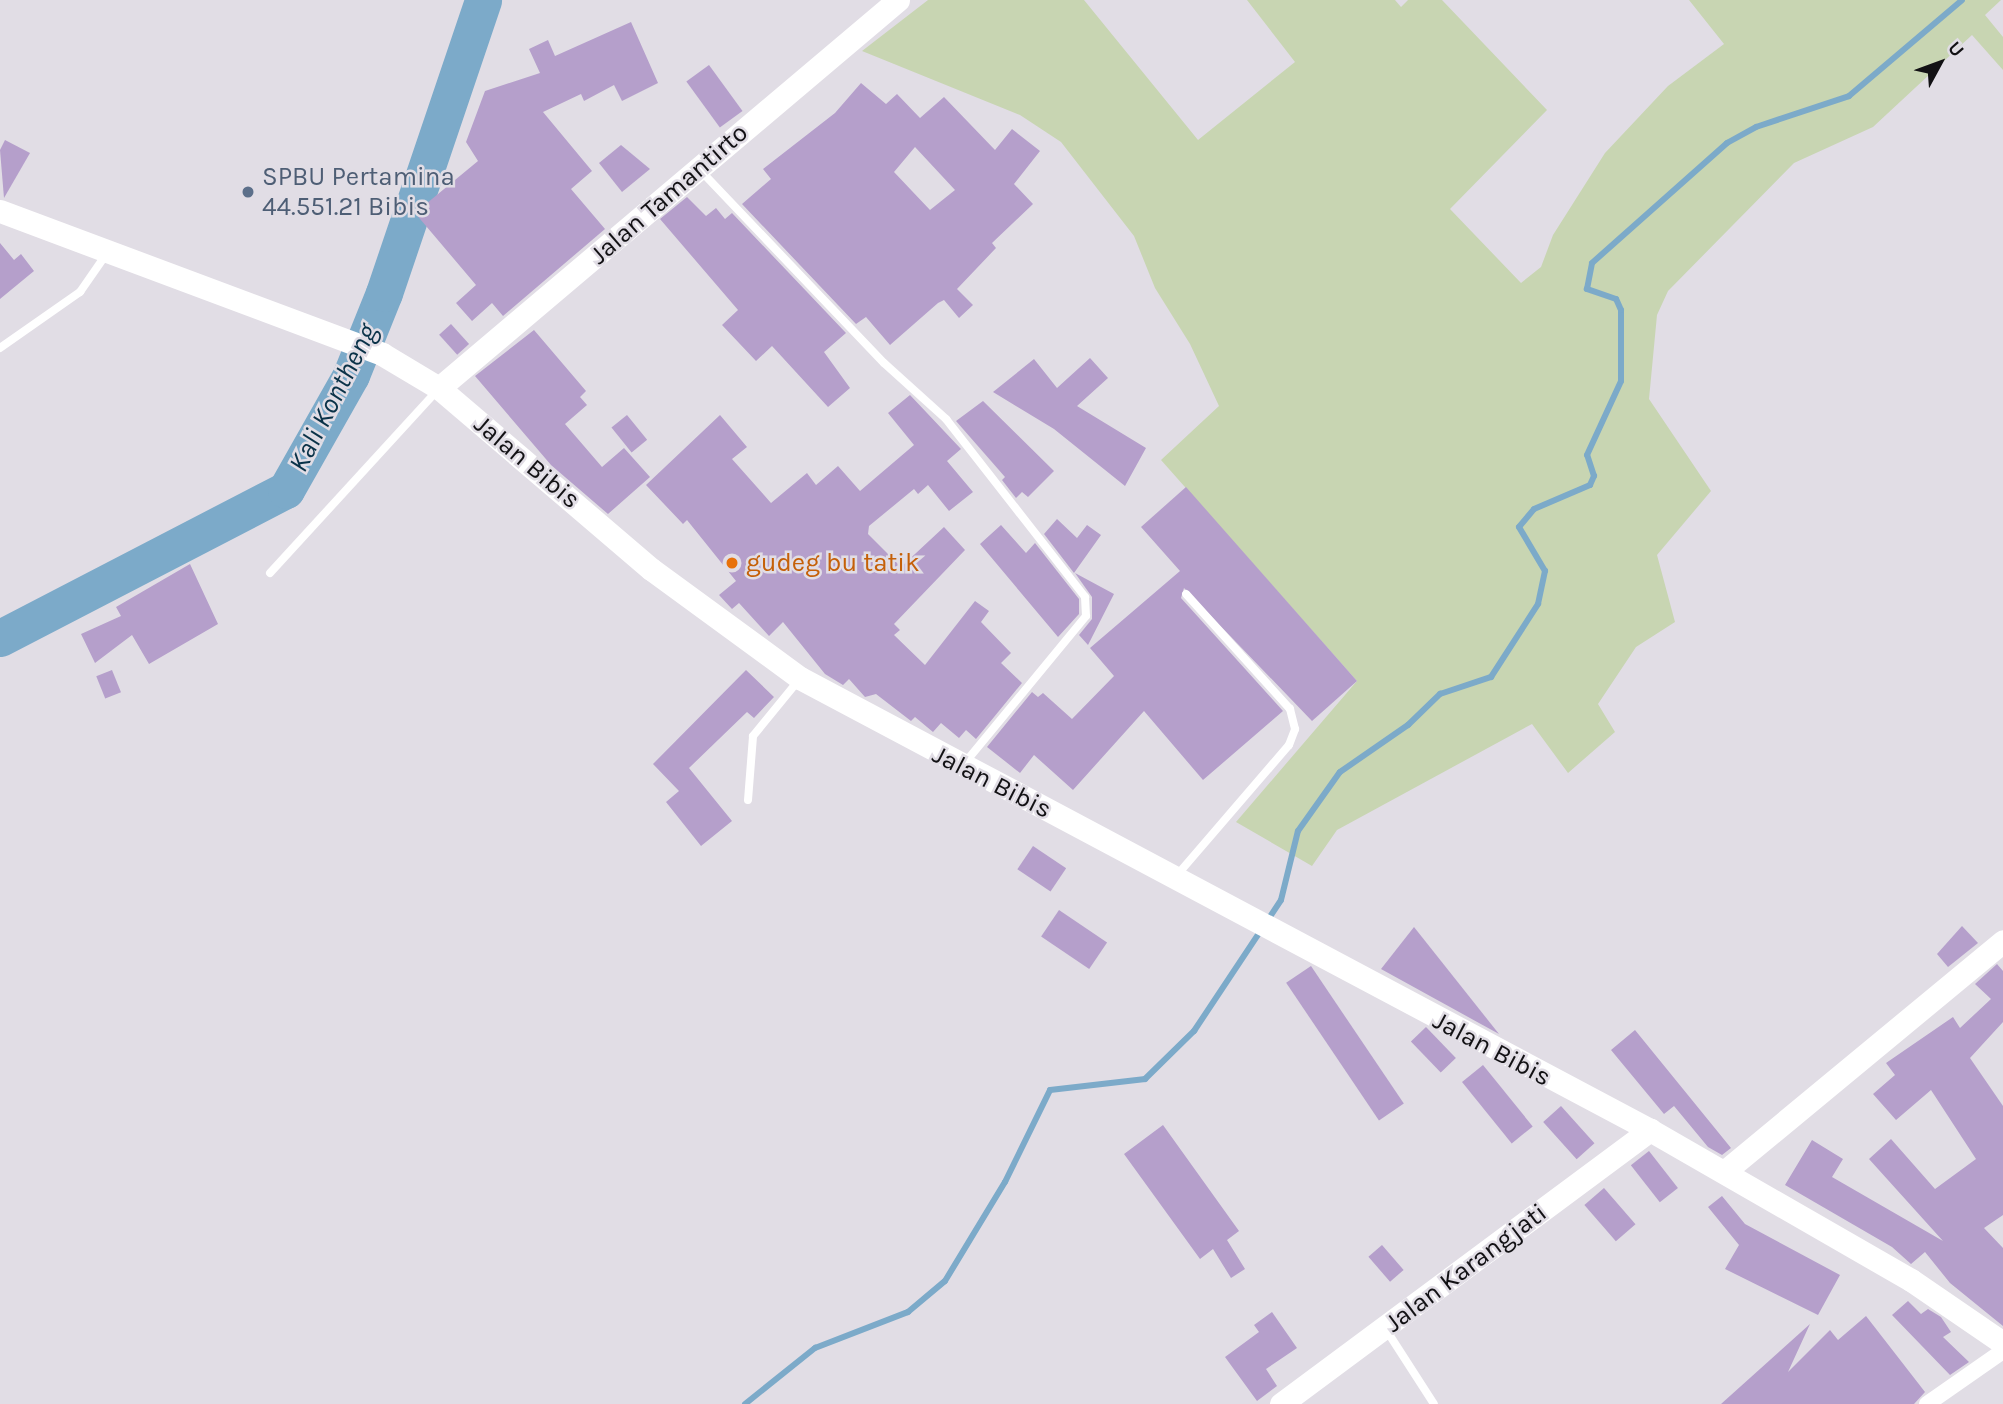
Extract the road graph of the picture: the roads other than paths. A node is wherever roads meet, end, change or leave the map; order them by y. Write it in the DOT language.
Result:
graph roads {
  1 [pos="898,0"];
  2 [pos="700,170"];
  3 [pos="0,211"];
  4 [pos="108,250"];
  5 [pos="0,348"];
  6 [pos="439,388"];
  7 [pos="271,573"];
  8 [pos="1186,594"];
  9 [pos="800,678"];
  10 [pos="964,765"];
  11 [pos="748,800"];
  12 [pos="1174,879"];
  13 [pos="2003,940"];
  14 [pos="1650,1130"];
  15 [pos="1724,1172"];
  16 [pos="1385,1328"];
  17 [pos="2003,1343"];
  18 [pos="2003,1350"];
  19 [pos="1281,1404"];
  20 [pos="1434,1404"];
  21 [pos="1927,1404"];
  1 -- 2 [label="main road, Jalan Tamantirto"];
  2 -- 6 [label="main road, Jalan Tamantirto"];
  2 -- 10 [label="lane"];
  3 -- 4 [label="main road, Jalan Bibis"];
  4 -- 5 [label="lane"];
  4 -- 6 [label="main road, Jalan Bibis"];
  6 -- 7 [label="lane"];
  6 -- 9 [label="main road, Jalan Bibis"];
  8 -- 12 [label="lane"];
  9 -- 10 [label="main road, Jalan Bibis"];
  9 -- 11 [label="lane"];
  10 -- 12 [label="main road, Jalan Bibis"];
  12 -- 14 [label="main road, Jalan Bibis"];
  13 -- 15 [label="main road"];
  14 -- 15 [label="main road, Jalan Bibis"];
  14 -- 16 [label="main road, Jalan Karangjati"];
  15 -- 17 [label="main road, Jalan Bibis"];
  16 -- 19 [label="main road, Jalan Karangjati"];
  16 -- 20 [label="lane"];
  18 -- 21 [label="street"];
}
